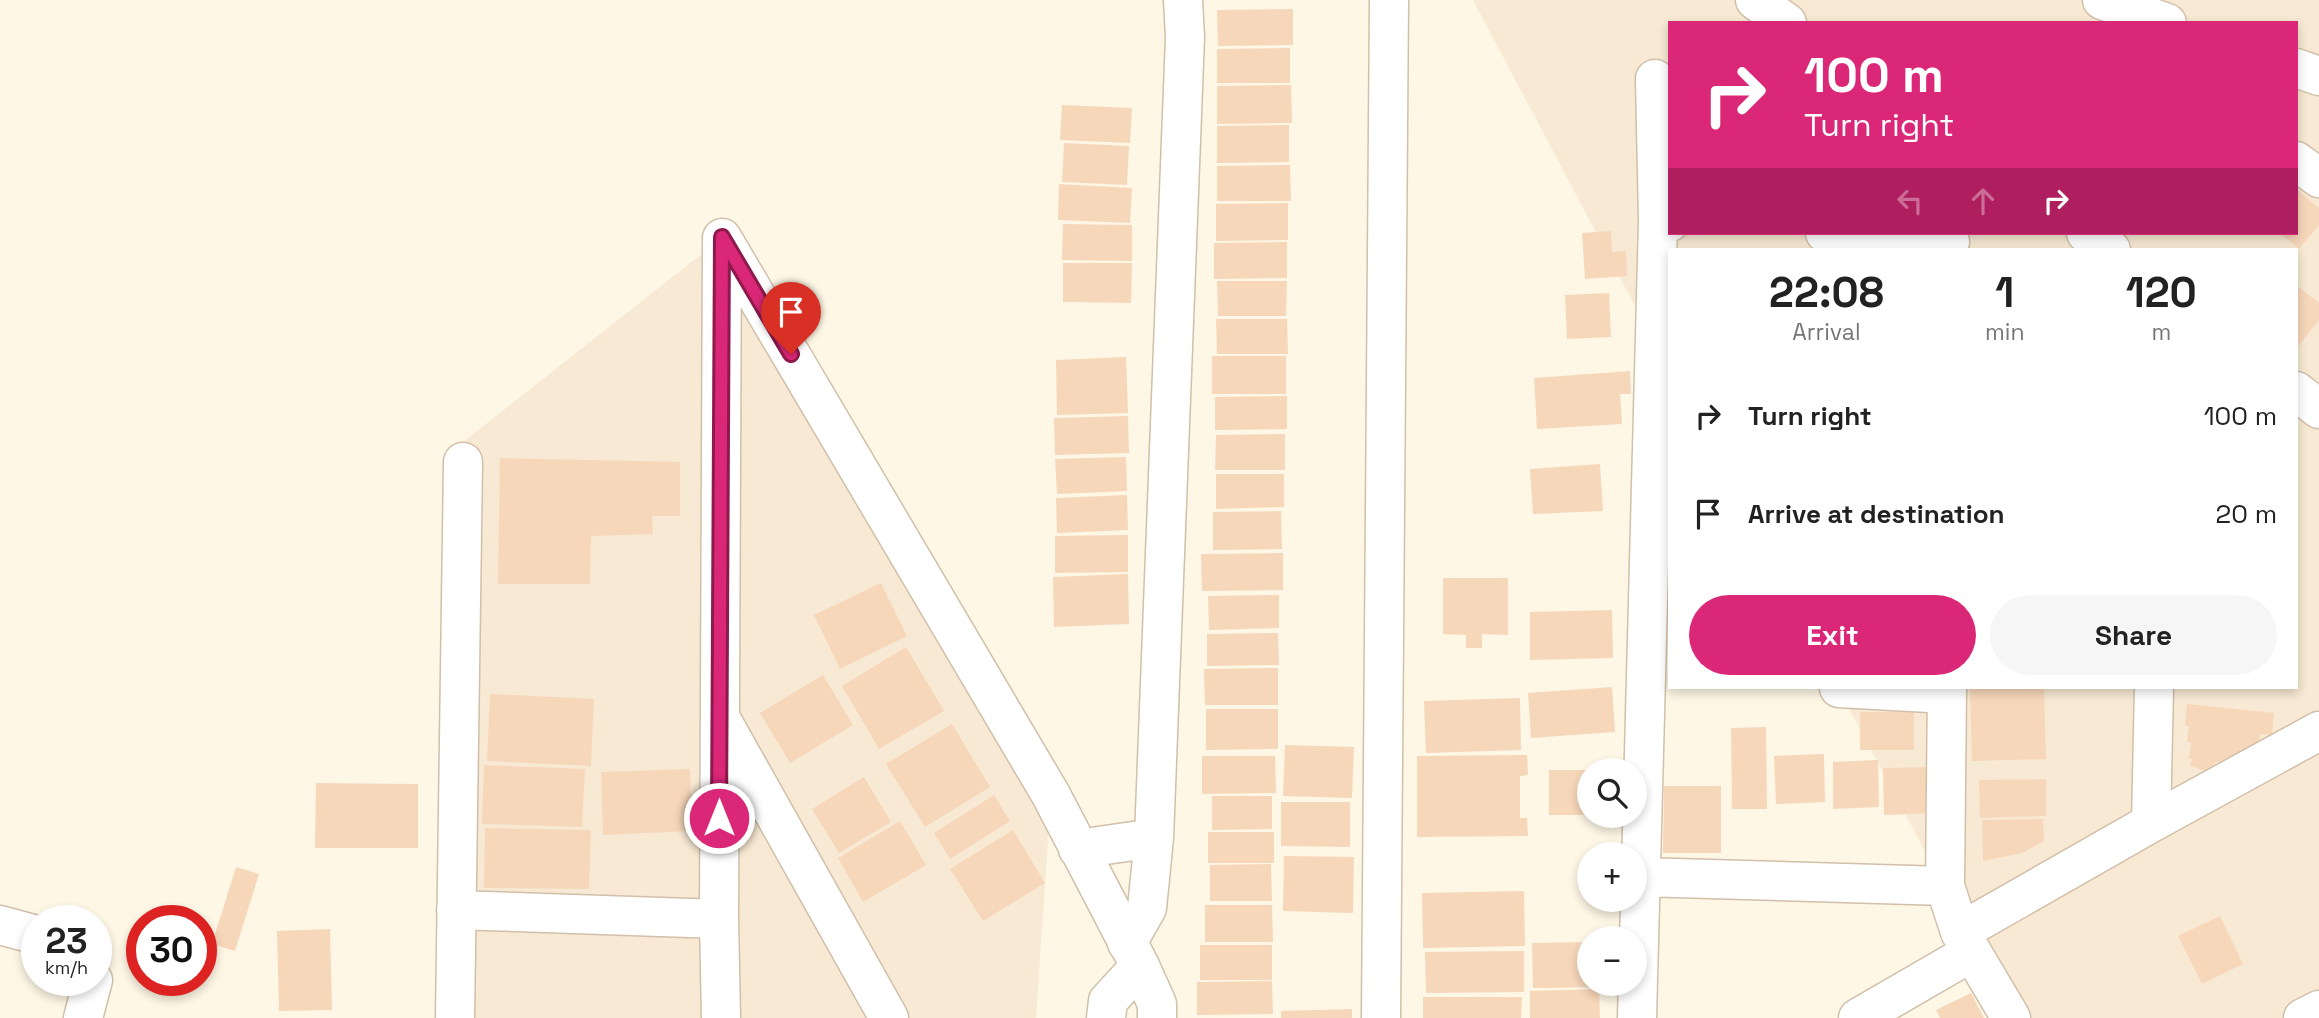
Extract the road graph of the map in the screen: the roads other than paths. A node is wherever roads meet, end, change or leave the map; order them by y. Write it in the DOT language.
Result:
graph roads {
  1 [pos="1183,0"];
  2 [pos="1389,0"];
  3 [pos="1755,0"];
  4 [pos="2084,0"];
  5 [pos="2102,0"];
  6 [pos="1784,21"];
  7 [pos="2111,21"];
  8 [pos="2161,21"];
  9 [pos="2298,69"];
  10 [pos="2319,76"];
  11 [pos="1655,79"];
  12 [pos="2298,162"];
  13 [pos="2319,178"];
  14 [pos="1664,221"];
  15 [pos="1853,235"];
  16 [pos="2089,235"];
  17 [pos="1951,242"];
  18 [pos="2108,248"];
  19 [pos="2298,393"];
  20 [pos="2319,409"];
  21 [pos="1661,461"];
  22 [pos="463,462"];
  23 [pos="1658,677"];
  24 [pos="1875,689"];
  25 [pos="2154,689"];
  26 [pos="1947,691"];
  27 [pos="720,717"];
  28 [pos="2319,731"];
  29 [pos="2151,823"];
  30 [pos="1154,838"];
  31 [pos="1644,842"];
  32 [pos="1079,849"];
  33 [pos="1647,877"];
  34 [pos="1945,886"];
  35 [pos="456,910"];
  36 [pos="1640,912"];
  37 [pos="719,919"];
  38 [pos="0,925"];
  39 [pos="21,931"];
  40 [pos="1966,942"];
  41 [pos="1134,954"];
  42 [pos="89,996"];
  43 [pos="2319,1010"];
  44 [pos="83,1018"];
  45 [pos="455,1018"];
  46 [pos="720,1018"];
  47 [pos="889,1018"];
  48 [pos="1106,1018"];
  49 [pos="1157,1018"];
  50 [pos="1381,1018"];
  51 [pos="1637,1018"];
  52 [pos="1858,1018"];
  53 [pos="2011,1018"];
  54 [pos="2303,1018"];
  1 -- 30 [label="street"];
  2 -- 50 [label="street"];
  3 -- 6 [label="street"];
  4 -- 7 [label="street"];
  5 -- 8 [label="street"];
  9 -- 10 [label="street"];
  11 -- 14 [label="street"];
  12 -- 13 [label="street"];
  14 -- 21 [label="street"];
  15 -- 17 [label="street"];
  16 -- 18 [label="street"];
  19 -- 20 [label="street"];
  21 -- 23 [label="street"];
  22 -- 35 [label="street"];
  23 -- 31 [label="street"];
  24 -- 26 [label="street"];
  25 -- 29 [label="street"];
  26 -- 34 [label="street"];
  27 -- 32 [label="street"];
  27 -- 37 [label="street"];
  27 -- 47 [label="street"];
  28 -- 29 [label="street"];
  29 -- 40 [label="street"];
  30 -- 32 [label="street"];
  30 -- 41 [label="street"];
  32 -- 41 [label="street"];
  33 -- 34 [label="street"];
  34 -- 40 [label="street"];
  35 -- 37 [label="street"];
  35 -- 45 [label="street"];
  36 -- 51 [label="street"];
  37 -- 46 [label="street"];
  38 -- 39 [label="street"];
  40 -- 52 [label="street"];
  40 -- 53 [label="street"];
  41 -- 48 [label="street"];
  41 -- 49 [label="street"];
  42 -- 44 [label="street"];
  43 -- 54 [label="street"];
}
